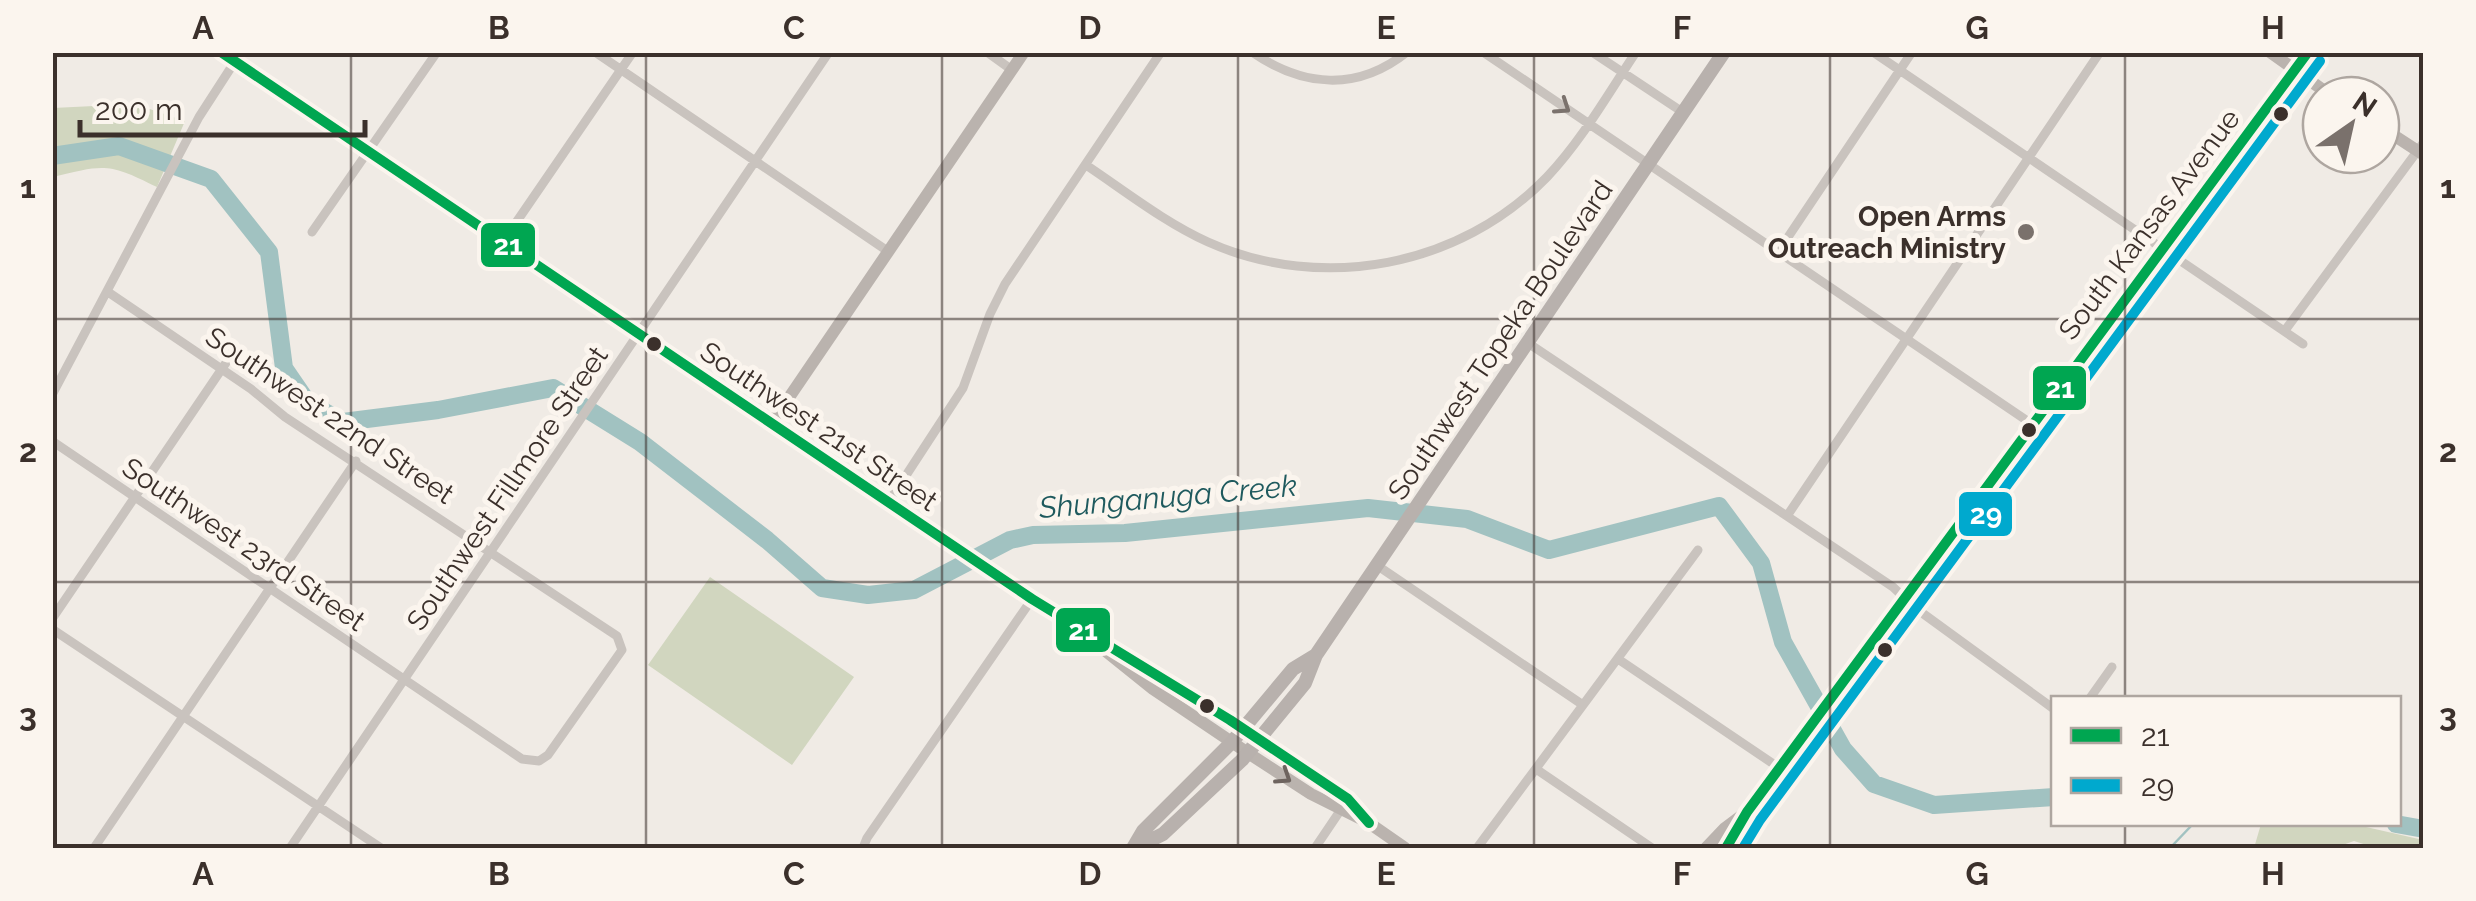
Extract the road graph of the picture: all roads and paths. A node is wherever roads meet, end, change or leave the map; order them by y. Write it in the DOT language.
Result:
graph roads {
  1 [pos="220,52"];
  2 [pos="437,52"];
  3 [pos="595,52"];
  4 [pos="633,52"];
  5 [pos="830,52"];
  6 [pos="986,52"];
  7 [pos="1024,52"];
  8 [pos="1161,52"];
  9 [pos="1252,52"];
  10 [pos="1407,52"];
  11 [pos="1483,52"];
  12 [pos="1592,52"];
  13 [pos="1636,52"];
  14 [pos="1724,52"];
  15 [pos="1874,52"];
  16 [pos="1912,52"];
  17 [pos="2100,52"];
  18 [pos="2270,52"];
  19 [pos="2308,52"];
  20 [pos="238,57"];
  21 [pos="621,70"];
  22 [pos="1012,70"];
  23 [pos="1900,70"];
  24 [pos="2295,70"];
  25 [pos="1622,74"];
  26 [pos="2302,75"];
  27 [pos="1684,113"];
  28 [pos="1588,124"];
  29 [pos="2421,149"];
  30 [pos="370,153"];
  31 [pos="2030,157"];
  32 [pos="755,162"];
  33 [pos="1086,164"];
  34 [pos="1648,164"];
  35 [pos="312,232"];
  36 [pos="502,243"];
  37 [pos="2163,247"];
  38 [pos="888,252"];
  39 [pos="1778,252"];
  40 [pos="108,292"];
  41 [pos="2286,329"];
  42 [pos="637,334"];
  43 [pos="1907,339"];
  44 [pos="1528,343"];
  45 [pos="2303,344"];
  46 [pos="234,351"];
  47 [pos="222,368"];
  48 [pos="52,396"];
  49 [pos="771,424"];
  50 [pos="2032,424"];
  51 [pos="52,441"];
  52 [pos="356,461"];
  53 [pos="134,498"];
  54 [pos="888,503"];
  55 [pos="1787,516"];
  56 [pos="1698,550"];
  57 [pos="491,551"];
  58 [pos="1378,566"];
  59 [pos="270,588"];
  60 [pos="1905,598"];
  61 [pos="1032,599"];
  62 [pos="52,620"];
  63 [pos="52,629"];
  64 [pos="1092,638"];
  65 [pos="1316,655"];
  66 [pos="1618,659"];
  67 [pos="2112,667"];
  68 [pos="406,680"];
  69 [pos="2091,696"];
  70 [pos="1583,706"];
  71 [pos="2051,707"];
  72 [pos="182,718"];
  73 [pos="1244,729"];
  74 [pos="1259,739"];
  75 [pos="559,740"];
  76 [pos="1232,742"];
  77 [pos="1248,753"];
  78 [pos="1536,769"];
  79 [pos="1781,769"];
  80 [pos="1344,804"];
  81 [pos="319,807"];
  82 [pos="1747,812"];
  83 [pos="94,848"];
  84 [pos="290,848"];
  85 [pos="381,848"];
  86 [pos="863,848"];
  87 [pos="1134,848"];
  88 [pos="1315,848"];
  89 [pos="1405,848"];
  90 [pos="1478,848"];
  91 [pos="1652,848"];
  92 [pos="1706,848"];
  93 [pos="1726,848"];
  1 -- 20 [label="main road, Southwest 21st Street"];
  2 -- 30 [label="street"];
  3 -- 21 [label="street"];
  4 -- 21 [label="street"];
  5 -- 32 [label="street, Southwest Fillmore Street"];
  6 -- 22 [label="street"];
  7 -- 22 [label="main road"];
  8 -- 33 [label="street"];
  9 -- 10 [label="street"];
  11 -- 28 [label="street, one-way"];
  12 -- 25 [label="street"];
  13 -- 25 [label="street"];
  14 -- 27 [label="main road, Southwest Topeka Boulevard"];
  15 -- 23 [label="street"];
  16 -- 23 [label="street"];
  17 -- 31 [label="street"];
  18 -- 24 [label="main road"];
  19 -- 24 [label="main road, South Kansas Avenue"];
  20 -- 30 [label="main road, Southwest 21st Street"];
  20 -- 40 [label="street"];
  21 -- 32 [label="street"];
  21 -- 36 [label="street"];
  22 -- 38 [label="main road"];
  23 -- 31 [label="street"];
  23 -- 39 [label="street"];
  24 -- 26 [label="main road"];
  24 -- 37 [label="main road, South Kansas Avenue"];
  25 -- 27 [label="street"];
  25 -- 28 [label="street"];
  27 -- 34 [label="main road, Southwest Topeka Boulevard"];
  28 -- 33 [label="street"];
  28 -- 34 [label="street"];
  29 -- 41 [label="street"];
  30 -- 35 [label="street"];
  30 -- 36 [label="main road, Southwest 21st Street"];
  31 -- 37 [label="street"];
  31 -- 43 [label="street"];
  32 -- 38 [label="street"];
  32 -- 42 [label="street, Southwest Fillmore Street"];
  33 -- 54 [label="street"];
  34 -- 39 [label="street"];
  34 -- 44 [label="main road, Southwest Topeka Boulevard"];
  36 -- 42 [label="main road, Southwest 21st Street"];
  37 -- 41 [label="street"];
  37 -- 50 [label="main road, South Kansas Avenue"];
  38 -- 49 [label="main road"];
  39 -- 43 [label="street"];
  40 -- 47 [label="street, Southwest 22nd Street"];
  40 -- 48 [label="street"];
  41 -- 45 [label="street"];
  42 -- 49 [label="main road, Southwest 21st Street"];
  42 -- 57 [label="street, Southwest Fillmore Street"];
  43 -- 50 [label="street"];
  43 -- 55 [label="street"];
  44 -- 55 [label="street"];
  44 -- 58 [label="main road, Southwest Topeka Boulevard"];
  46 -- 47 [label="street"];
  47 -- 52 [label="street, Southwest 22nd Street"];
  47 -- 53 [label="street"];
  49 -- 54 [label="main road, Southwest 21st Street"];
  50 -- 60 [label="main road, South Kansas Avenue"];
  51 -- 53 [label="street, Southwest 23rd Street"];
  52 -- 57 [label="street, Southwest 22nd Street"];
  52 -- 59 [label="street"];
  53 -- 59 [label="street, Southwest 23rd Street"];
  53 -- 62 [label="street"];
  54 -- 61 [label="main road, Southwest 21st Street"];
  55 -- 60 [label="street"];
  56 -- 66 [label="street"];
  57 -- 68 [label="street, Southwest Fillmore Street"];
  57 -- 75 [label="street, Southwest 22nd Street"];
  58 -- 65 [label="main road, Southwest Topeka Boulevard"];
  58 -- 70 [label="street"];
  59 -- 68 [label="street, Southwest 23rd Street"];
  59 -- 72 [label="street"];
  60 -- 71 [label="street"];
  60 -- 79 [label="main road, South Kansas Avenue"];
  61 -- 64 [label="main road, Southwest 21st Street"];
  61 -- 86 [label="street"];
  63 -- 72 [label="street"];
  64 -- 73 [label="main road, Southwest 21st Street"];
  64 -- 76 [label="main road, Southwest 21st Street"];
  65 -- 73 [label="main road, Southwest Topeka Boulevard"];
  65 -- 74 [label="main road, Southwest Topeka Boulevard"];
  66 -- 70 [label="street"];
  66 -- 79 [label="street"];
  67 -- 69 [label="street"];
  68 -- 75 [label="street, Southwest 23rd Street"];
  68 -- 81 [label="street, Southwest Fillmore Street"];
  70 -- 78 [label="street"];
  72 -- 81 [label="street"];
  72 -- 83 [label="street"];
  73 -- 74 [label="main road, Southwest 21st Street"];
  73 -- 76 [label="main road, Southwest Topeka Boulevard"];
  74 -- 77 [label="main road, Southwest Topeka Boulevard"];
  74 -- 80 [label="main road, Southwest 21st Street"];
  76 -- 77 [label="main road, Southwest 21st Street"];
  76 -- 87 [label="main road, Southwest Topeka Boulevard"];
  77 -- 80 [label="main road, Southwest 21st Street, one-way"];
  77 -- 87 [label="main road, Southwest Topeka Boulevard"];
  78 -- 90 [label="street"];
  78 -- 91 [label="street"];
  79 -- 82 [label="main road, South Kansas Avenue"];
  80 -- 88 [label="street"];
  80 -- 89 [label="main road, Southwest 21st Street"];
  81 -- 84 [label="street, Southwest Fillmore Street"];
  81 -- 85 [label="street"];
  82 -- 92 [label="main road, South Kansas Avenue"];
  82 -- 93 [label="main road, South Kansas Avenue"];
}
